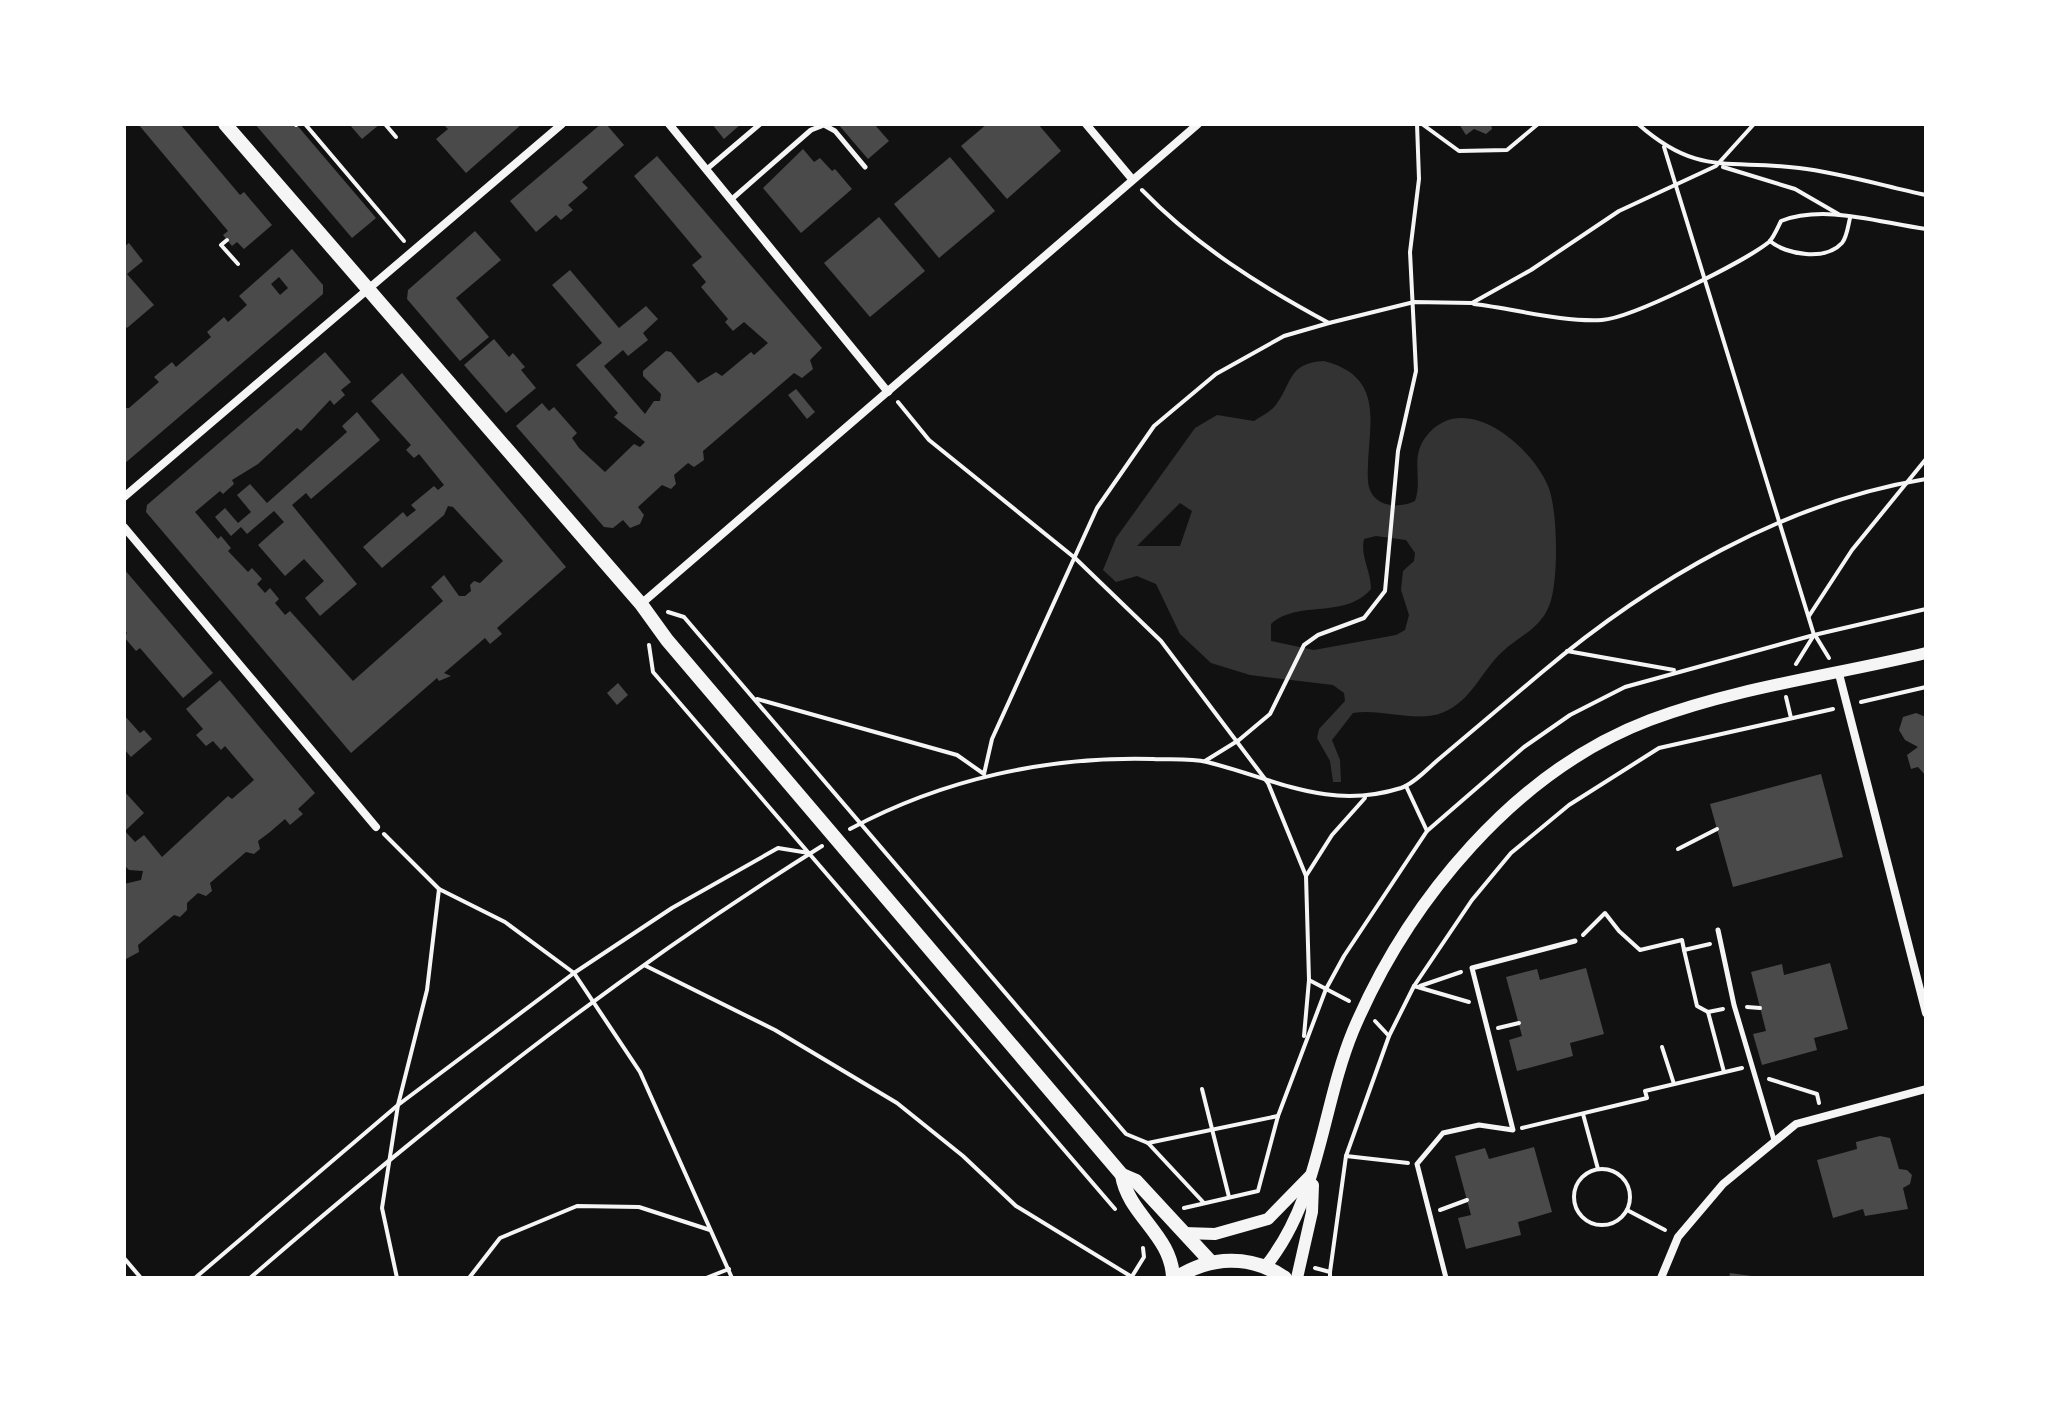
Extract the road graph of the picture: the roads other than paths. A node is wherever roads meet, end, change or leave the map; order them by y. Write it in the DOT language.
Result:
graph roads {
  1 [pos="225,124"];
  2 [pos="562,124"];
  3 [pos="669,124"];
  4 [pos="760,124"];
  5 [pos="1086,124"];
  6 [pos="1198,124"];
  7 [pos="865,167"];
  8 [pos="707,169"];
  9 [pos="1132,179"];
  10 [pos="732,199"];
  11 [pos="369,291"];
  12 [pos="888,392"];
  13 [pos="124,497"];
  14 [pos="124,527"];
  15 [pos="641,604"];
  16 [pos="1926,653"];
  17 [pos="1839,674"];
  18 [pos="376,827"];
  19 [pos="1718,930"];
  20 [pos="1575,941"];
  21 [pos="1926,1013"];
  22 [pos="1926,1089"];
  23 [pos="1774,1140"];
  24 [pos="1313,1174"];
  25 [pos="1122,1175"];
  26 [pos="1184,1233"];
  27 [pos="1211,1262"];
  28 [pos="1265,1267"];
  29 [pos="1174,1278"];
  30 [pos="1285,1278"];
  31 [pos="1297,1278"];
  32 [pos="1446,1278"];
  33 [pos="1661,1278"];
  1 -- 11 [label="main road"];
  2 -- 11 [label="street"];
  3 -- 8 [label="street"];
  4 -- 8 [label="lane"];
  5 -- 9 [label="street"];
  6 -- 9 [label="street"];
  7 -- 10 [label="lane"];
  8 -- 10 [label="street"];
  9 -- 12 [label="street"];
  10 -- 12 [label="street"];
  11 -- 13 [label="street"];
  11 -- 15 [label="main road"];
  12 -- 15 [label="street"];
  14 -- 18 [label="street"];
  15 -- 25 [label="main road"];
  16 -- 17 [label="street"];
  17 -- 21 [label="street"];
  17 -- 24 [label="street"];
  19 -- 23 [label="lane"];
  20 -- 32 [label="lane"];
  22 -- 23 [label="street"];
  23 -- 33 [label="street"];
  24 -- 26 [label="street"];
  24 -- 28 [label="street"];
  24 -- 31 [label="street"];
  25 -- 26 [label="main road"];
  25 -- 29 [label="main road"];
  26 -- 27 [label="main road"];
  27 -- 28 [label="main road"];
  27 -- 29 [label="main road"];
  28 -- 30 [label="main road"];
}
